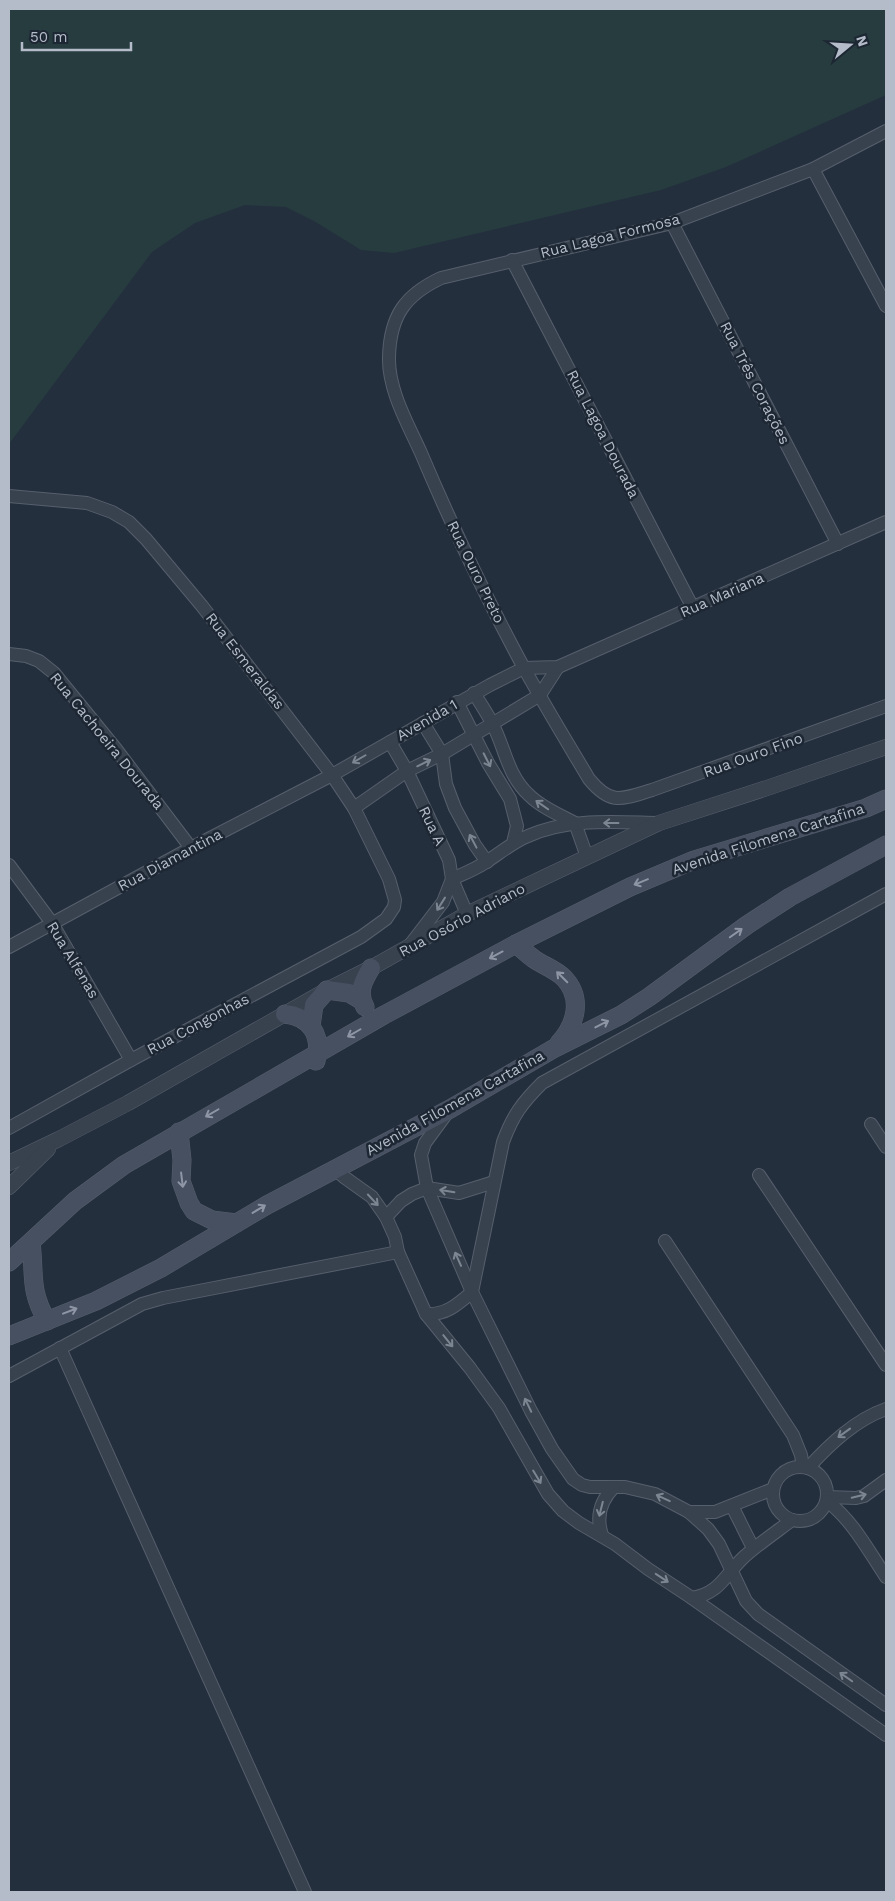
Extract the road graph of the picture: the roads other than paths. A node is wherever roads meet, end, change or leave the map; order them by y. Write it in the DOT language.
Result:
graph roads {
  1 [pos="886,132"];
  2 [pos="814,169"];
  3 [pos="672,223"];
  4 [pos="512,260"];
  5 [pos="886,306"];
  6 [pos="395,318"];
  7 [pos="9,496"];
  8 [pos="886,522"];
  9 [pos="838,544"];
  10 [pos="693,608"];
  11 [pos="9,654"];
  12 [pos="558,667"];
  13 [pos="524,668"];
  14 [pos="474,693"];
  15 [pos="540,695"];
  16 [pos="457,702"];
  17 [pos="886,706"];
  18 [pos="423,724"];
  19 [pos="493,724"];
  20 [pos="474,734"];
  21 [pos="390,742"];
  22 [pos="886,746"];
  23 [pos="442,754"];
  24 [pos="407,771"];
  25 [pos="332,775"];
  26 [pos="619,799"];
  27 [pos="886,799"];
  28 [pos="354,808"];
  29 [pos="575,823"];
  30 [pos="659,823"];
  31 [pos="513,843"];
  32 [pos="886,845"];
  33 [pos="191,848"];
  34 [pos="586,857"];
  35 [pos="487,862"];
  36 [pos="9,865"];
  37 [pos="452,879"];
  38 [pos="886,894"];
  39 [pos="467,914"];
  40 [pos="386,919"];
  41 [pos="52,923"];
  42 [pos="516,944"];
  43 [pos="9,947"];
  44 [pos="408,948"];
  45 [pos="371,968"];
  46 [pos="327,990"];
  47 [pos="361,1000"];
  48 [pos="285,1014"];
  49 [pos="384,1015"];
  50 [pos="312,1026"];
  51 [pos="553,1049"];
  52 [pos="131,1060"];
  53 [pos="304,1061"];
  54 [pos="450,1109"];
  55 [pos="871,1124"];
  56 [pos="9,1128"];
  57 [pos="179,1132"];
  58 [pos="58,1139"];
  59 [pos="886,1147"];
  60 [pos="9,1163"];
  61 [pos="335,1169"];
  62 [pos="760,1175"];
  63 [pos="494,1182"];
  64 [pos="9,1187"];
  65 [pos="427,1188"];
  66 [pos="386,1217"];
  67 [pos="236,1224"];
  68 [pos="665,1240"];
  69 [pos="31,1242"];
  70 [pos="398,1252"];
  71 [pos="9,1262"];
  72 [pos="472,1292"];
  73 [pos="426,1314"];
  74 [pos="46,1320"];
  75 [pos="9,1336"];
  76 [pos="60,1348"];
  77 [pos="886,1365"];
  78 [pos="9,1376"];
  79 [pos="886,1409"];
  80 [pos="806,1468"];
  81 [pos="886,1480"];
  82 [pos="614,1487"];
  83 [pos="773,1489"];
  84 [pos="827,1499"];
  85 [pos="732,1506"];
  86 [pos="689,1512"];
  87 [pos="792,1520"];
  88 [pos="602,1535"];
  89 [pos="753,1548"];
  90 [pos="731,1568"];
  91 [pos="886,1577"];
  92 [pos="692,1598"];
  93 [pos="886,1705"];
  94 [pos="886,1735"];
  95 [pos="302,1891"];
  1 -- 2 [label="street, Rua Lagoa Formosa"];
  2 -- 3 [label="street, Rua Lagoa Formosa"];
  2 -- 5 [label="street"];
  3 -- 4 [label="street, Rua Lagoa Formosa"];
  3 -- 9 [label="street, Rua Três Corações"];
  4 -- 6 [label="street, Rua Lagoa Formosa"];
  4 -- 10 [label="street, Rua Lagoa Dourada"];
  6 -- 13 [label="street, Rua Ouro Preto"];
  7 -- 25 [label="street, Rua Esmeraldas"];
  8 -- 9 [label="street, Rua Mariana"];
  9 -- 10 [label="street, Rua Mariana"];
  10 -- 12 [label="street, Rua Mariana"];
  11 -- 33 [label="street, Rua Cachoeira Dourada"];
  12 -- 13 [label="street, Rua Mariana"];
  12 -- 15 [label="street"];
  13 -- 14 [label="street, Avenida 1"];
  13 -- 15 [label="street, Rua Ouro Preto"];
  14 -- 16 [label="street, Avenida 1"];
  14 -- 19 [label="street"];
  15 -- 19 [label="street"];
  15 -- 26 [label="street, Rua Ouro Preto"];
  16 -- 18 [label="street, Avenida 1"];
  16 -- 20 [label="street"];
  17 -- 26 [label="street, Rua Ouro Fino"];
  18 -- 21 [label="street, Avenida 1"];
  18 -- 23 [label="street"];
  19 -- 20 [label="street"];
  29 -- 19 [label="street, one-way"];
  20 -- 23 [label="street"];
  20 -- 31 [label="street, one-way"];
  21 -- 24 [label="street, Rua A"];
  21 -- 25 [label="street, Avenida 1, one-way"];
  22 -- 30 [label="street, Rua Osório Adriano"];
  24 -- 23 [label="street, one-way"];
  35 -- 23 [label="street, Rua A, one-way"];
  24 -- 28 [label="street"];
  24 -- 37 [label="street, Rua A"];
  25 -- 28 [label="street, Rua Esmeraldas"];
  25 -- 33 [label="street, Rua Diamantina"];
  27 -- 42 [label="main road, Avenida Filomena Cartafina, one-way"];
  28 -- 40 [label="street, Rua Esmeraldas"];
  30 -- 29 [label="street, one-way"];
  29 -- 31 [label="street"];
  29 -- 34 [label="street"];
  30 -- 34 [label="street, Rua Osório Adriano"];
  31 -- 35 [label="street"];
  51 -- 32 [label="main road, Avenida Filomena Cartafina, one-way"];
  33 -- 41 [label="street, Rua Diamantina"];
  34 -- 39 [label="street, Rua Osório Adriano"];
  35 -- 37 [label="street"];
  36 -- 41 [label="street, Rua Alfenas"];
  37 -- 39 [label="street, Rua A"];
  37 -- 44 [label="street, one-way"];
  38 -- 63 [label="street"];
  39 -- 44 [label="street, Rua Osório Adriano"];
  40 -- 52 [label="street, Rua Congonhas"];
  41 -- 43 [label="street, Rua Diamantina"];
  41 -- 52 [label="street, Rua Alfenas"];
  42 -- 49 [label="main road, Avenida Filomena Cartafina, one-way"];
  51 -- 42 [label="main road, one-way"];
  44 -- 45 [label="street, Rua Osório Adriano"];
  45 -- 46 [label="street, Rua Osório Adriano"];
  45 -- 47 [label="main road"];
  46 -- 47 [label="main road"];
  46 -- 48 [label="street, Rua Osório Adriano"];
  46 -- 50 [label="main road"];
  47 -- 49 [label="main road"];
  48 -- 50 [label="main road"];
  48 -- 58 [label="street, Rua Osório Adriano"];
  49 -- 53 [label="main road, Avenida Filomena Cartafina, one-way"];
  50 -- 53 [label="main road"];
  51 -- 54 [label="main road, Avenida Filomena Cartafina"];
  52 -- 56 [label="street, Rua Congonhas"];
  53 -- 57 [label="main road, Avenida Filomena Cartafina, one-way"];
  54 -- 61 [label="main road, Avenida Filomena Cartafina"];
  54 -- 65 [label="street"];
  55 -- 59 [label="street"];
  57 -- 67 [label="main road, one-way"];
  57 -- 69 [label="main road, Avenida Filomena Cartafina"];
  58 -- 60 [label="street, Rua Osório Adriano"];
  58 -- 64 [label="street, Rua Osório Adriano"];
  61 -- 66 [label="street, one-way"];
  67 -- 61 [label="main road, Avenida Filomena Cartafina, one-way"];
  62 -- 77 [label="street"];
  63 -- 65 [label="street, one-way"];
  63 -- 72 [label="street"];
  65 -- 66 [label="street"];
  72 -- 65 [label="street, one-way"];
  66 -- 70 [label="street"];
  74 -- 67 [label="main road, Avenida Filomena Cartafina, one-way"];
  68 -- 80 [label="street"];
  69 -- 71 [label="main road, Avenida Filomena Cartafina"];
  69 -- 74 [label="main road"];
  70 -- 73 [label="street"];
  70 -- 76 [label="street"];
  72 -- 73 [label="street"];
  82 -- 72 [label="street, one-way"];
  73 -- 88 [label="street, one-way"];
  74 -- 75 [label="main road, Avenida Filomena Cartafina"];
  76 -- 78 [label="street"];
  76 -- 95 [label="street"];
  79 -- 80 [label="street, one-way"];
  80 -- 83 [label="street"];
  80 -- 84 [label="street"];
  84 -- 81 [label="street, one-way"];
  86 -- 82 [label="street, one-way"];
  82 -- 88 [label="street, one-way"];
  83 -- 85 [label="street"];
  83 -- 87 [label="street"];
  84 -- 87 [label="street"];
  84 -- 91 [label="street"];
  85 -- 86 [label="street"];
  85 -- 89 [label="street"];
  86 -- 90 [label="street"];
  87 -- 89 [label="street"];
  88 -- 92 [label="street, one-way"];
  89 -- 90 [label="street"];
  90 -- 92 [label="street"];
  93 -- 90 [label="street, one-way"];
  92 -- 94 [label="street"];
}
